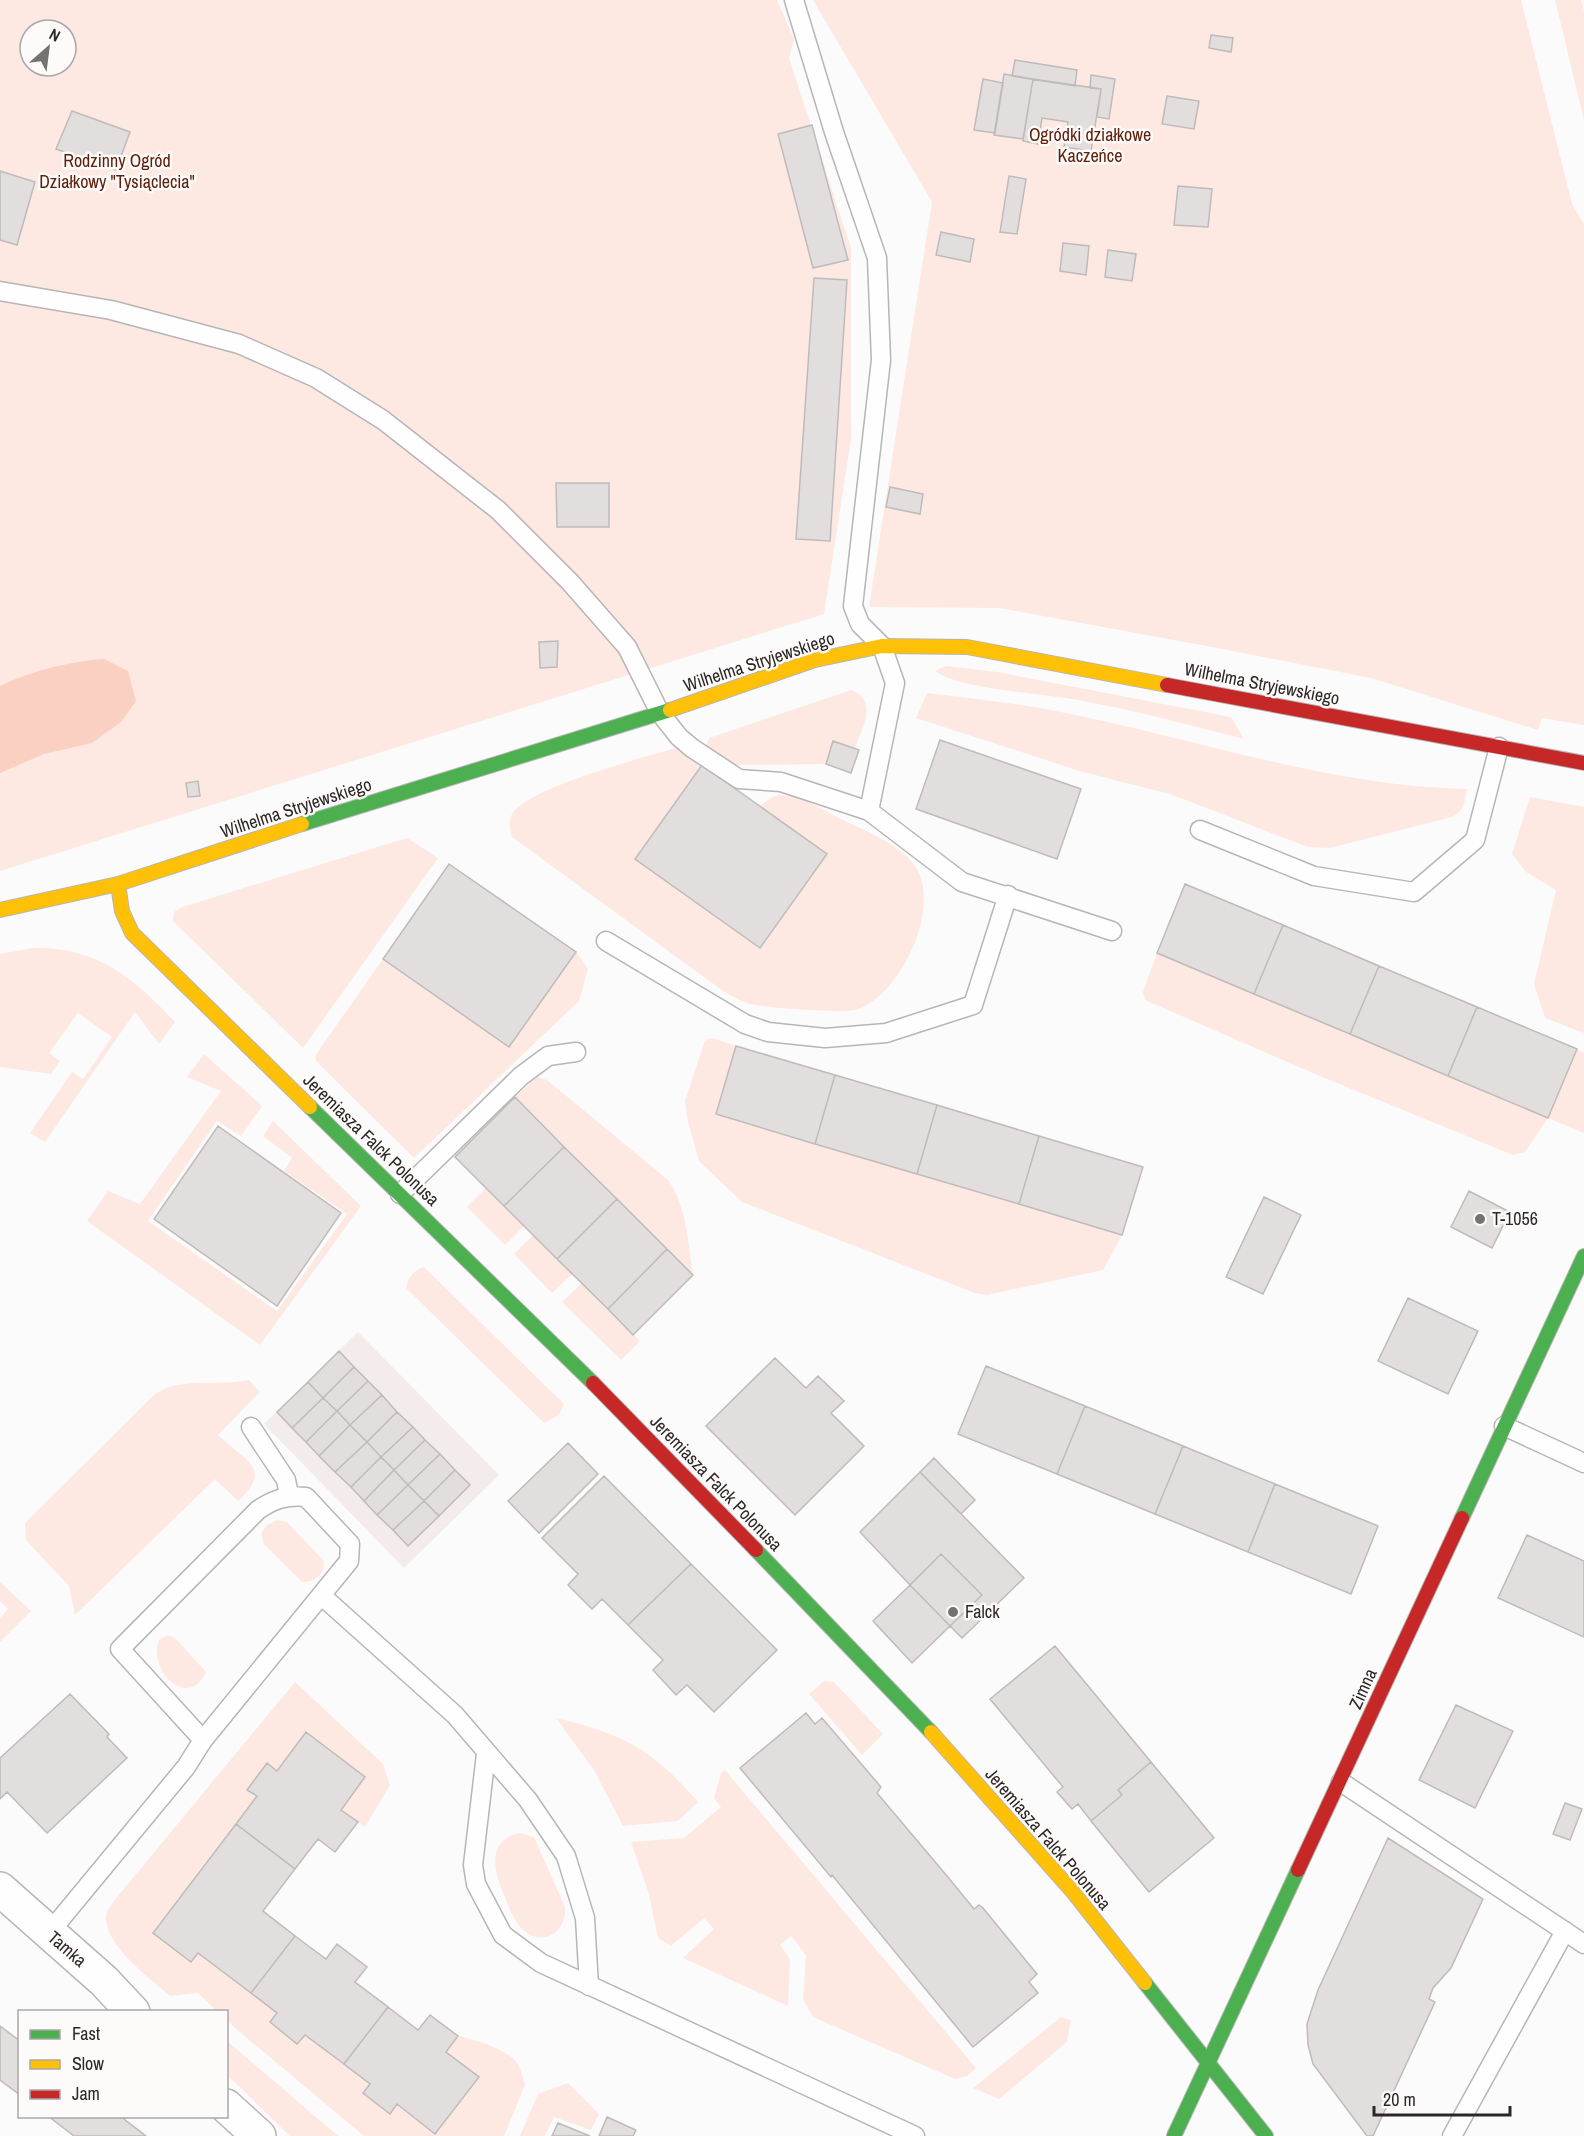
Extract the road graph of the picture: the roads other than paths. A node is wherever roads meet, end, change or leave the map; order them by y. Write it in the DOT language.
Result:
graph roads {
  1 [pos="794,0"];
  2 [pos="0,291"];
  3 [pos="882,646"];
  4 [pos="660,713"];
  5 [pos="1499,747"];
  6 [pos="1584,763"];
  7 [pos="869,811"];
  8 [pos="1200,830"];
  9 [pos="118,884"];
  10 [pos="1008,896"];
  11 [pos="0,910"];
  12 [pos="1112,931"];
  13 [pos="606,941"];
  14 [pos="576,1052"];
  15 [pos="400,1194"];
  16 [pos="1584,1256"];
  17 [pos="1504,1426"];
  18 [pos="251,1427"];
  19 [pos="1584,1462"];
  20 [pos="289,1496"];
  21 [pos="322,1596"];
  22 [pos="203,1740"];
  23 [pos="486,1754"];
  24 [pos="1341,1782"];
  25 [pos="0,1888"];
  26 [pos="1565,1931"];
  27 [pos="49,1933"];
  28 [pos="1584,1944"];
  29 [pos="589,1986"];
  30 [pos="131,2010"];
  31 [pos="1209,2064"];
  32 [pos="228,2108"];
  33 [pos="259,2136"];
  34 [pos="915,2136"];
  35 [pos="1174,2136"];
  36 [pos="1266,2136"];
  37 [pos="1452,2136"];
  1 -- 3 [label="lane"];
  2 -- 4 [label="lane"];
  3 -- 4 [label="street, Wilhelma Stryjewskiego"];
  3 -- 5 [label="street, Wilhelma Stryjewskiego"];
  3 -- 7 [label="lane"];
  4 -- 7 [label="lane"];
  4 -- 9 [label="street, Wilhelma Stryjewskiego"];
  5 -- 6 [label="street, Wilhelma Stryjewskiego"];
  5 -- 8 [label="lane"];
  7 -- 10 [label="lane"];
  9 -- 11 [label="street, Wilhelma Stryjewskiego"];
  9 -- 15 [label="street, Jeremiasza Falck Polonusa"];
  10 -- 12 [label="lane"];
  10 -- 13 [label="lane"];
  14 -- 15 [label="lane"];
  15 -- 31 [label="street, Jeremiasza Falck Polonusa"];
  16 -- 17 [label="street, Zimna"];
  17 -- 19 [label="lane"];
  17 -- 24 [label="street, Zimna"];
  18 -- 20 [label="lane"];
  20 -- 21 [label="lane"];
  20 -- 22 [label="lane"];
  21 -- 22 [label="lane"];
  21 -- 23 [label="lane"];
  22 -- 27 [label="lane"];
  23 -- 29 [label="lane"];
  23 -- 29 [label="lane"];
  24 -- 26 [label="lane"];
  24 -- 31 [label="street, Zimna"];
  25 -- 27 [label="street, Tamka"];
  26 -- 28 [label="lane"];
  26 -- 37 [label="lane"];
  27 -- 30 [label="street, Tamka"];
  29 -- 34 [label="lane"];
  31 -- 35 [label="street, Zimna"];
  31 -- 36 [label="street, Jeremiasza Falck Polonusa"];
  32 -- 33 [label="street"];
}
